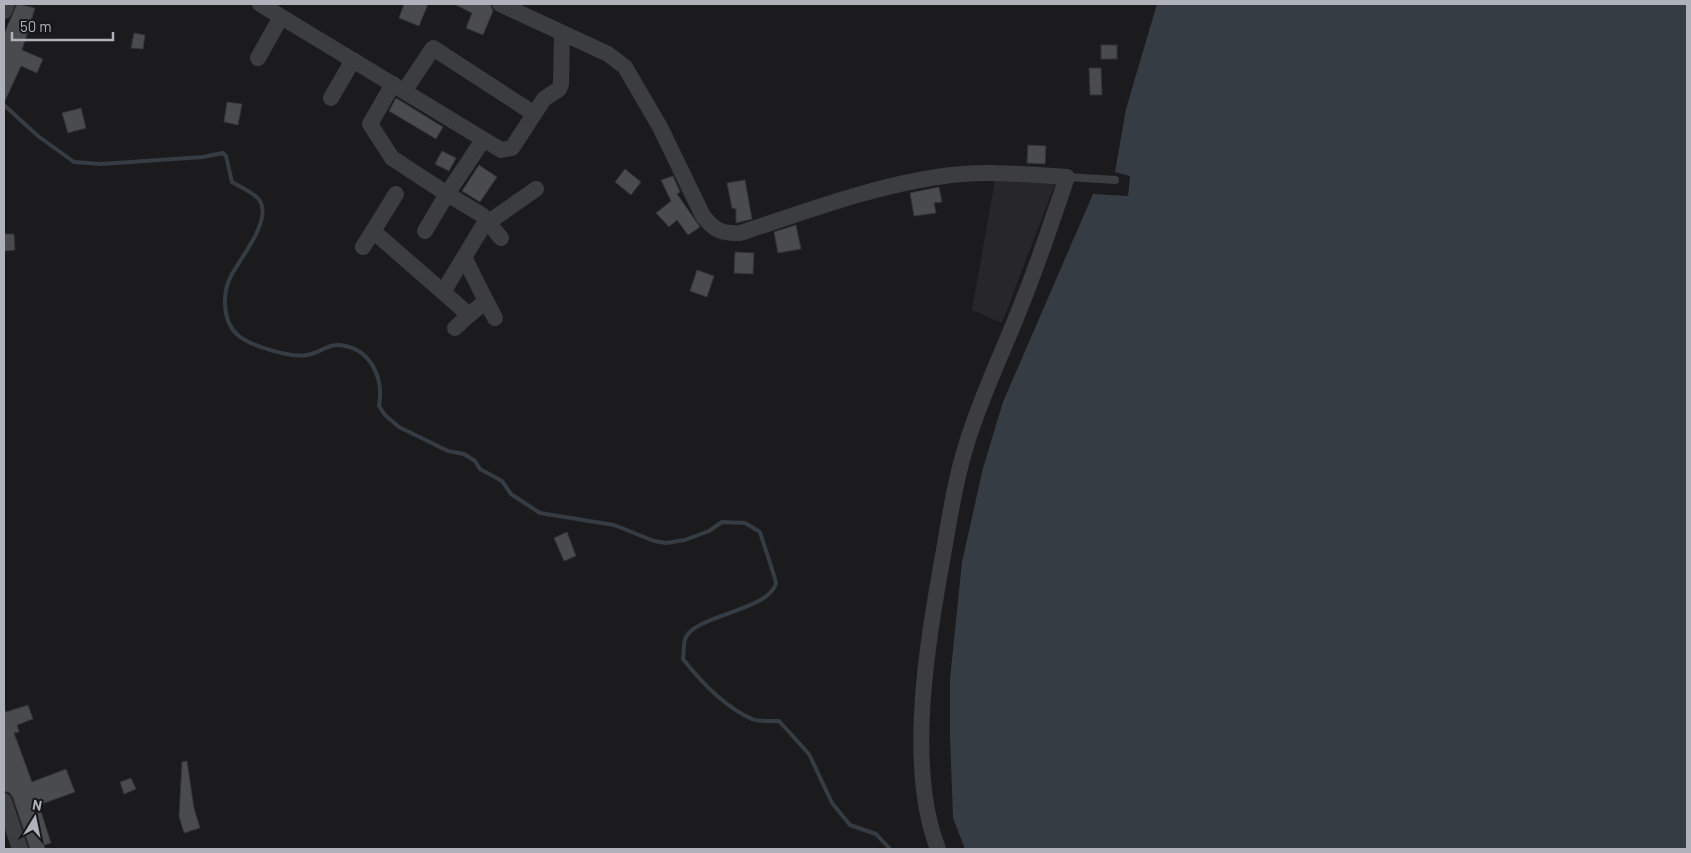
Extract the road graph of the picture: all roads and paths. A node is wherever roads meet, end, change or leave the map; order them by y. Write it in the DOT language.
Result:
graph roads {
  1 [pos="7,4"];
  2 [pos="260,4"];
  3 [pos="500,4"];
  4 [pos="4,11"];
  5 [pos="281,17"];
  6 [pos="562,33"];
  7 [pos="258,58"];
  8 [pos="353,60"];
  9 [pos="399,87"];
  10 [pos="331,98"];
  11 [pos="533,113"];
  12 [pos="483,140"];
  13 [pos="1067,177"];
  14 [pos="1115,180"];
  15 [pos="536,189"];
  16 [pos="396,194"];
  17 [pos="447,194"];
  18 [pos="489,224"];
  19 [pos="374,230"];
  20 [pos="424,231"];
  21 [pos="501,238"];
  22 [pos="363,247"];
  23 [pos="464,257"];
  24 [pos="442,292"];
  25 [pos="486,301"];
  26 [pos="469,315"];
  27 [pos="496,318"];
  28 [pos="455,328"];
  29 [pos="4,801"];
  30 [pos="20,849"];
  31 [pos="938,849"];
  1 -- 4 [label="street"];
  2 -- 5 [label="street"];
  3 -- 6 [label="street"];
  5 -- 7 [label="street"];
  5 -- 8 [label="street"];
  6 -- 11 [label="street"];
  6 -- 13 [label="street"];
  8 -- 9 [label="street"];
  8 -- 10 [label="street"];
  9 -- 11 [label="street"];
  9 -- 12 [label="street"];
  9 -- 17 [label="street"];
  11 -- 12 [label="street"];
  12 -- 17 [label="street"];
  13 -- 14 [label="lane"];
  13 -- 31 [label="street"];
  15 -- 18 [label="street"];
  16 -- 19 [label="street"];
  17 -- 18 [label="street"];
  17 -- 20 [label="street"];
  18 -- 21 [label="street"];
  18 -- 23 [label="street"];
  19 -- 22 [label="street"];
  19 -- 24 [label="street"];
  23 -- 24 [label="street"];
  23 -- 25 [label="street"];
  24 -- 26 [label="street"];
  25 -- 26 [label="street"];
  25 -- 27 [label="street"];
  26 -- 28 [label="street"];
  29 -- 30 [label="street"];
}
